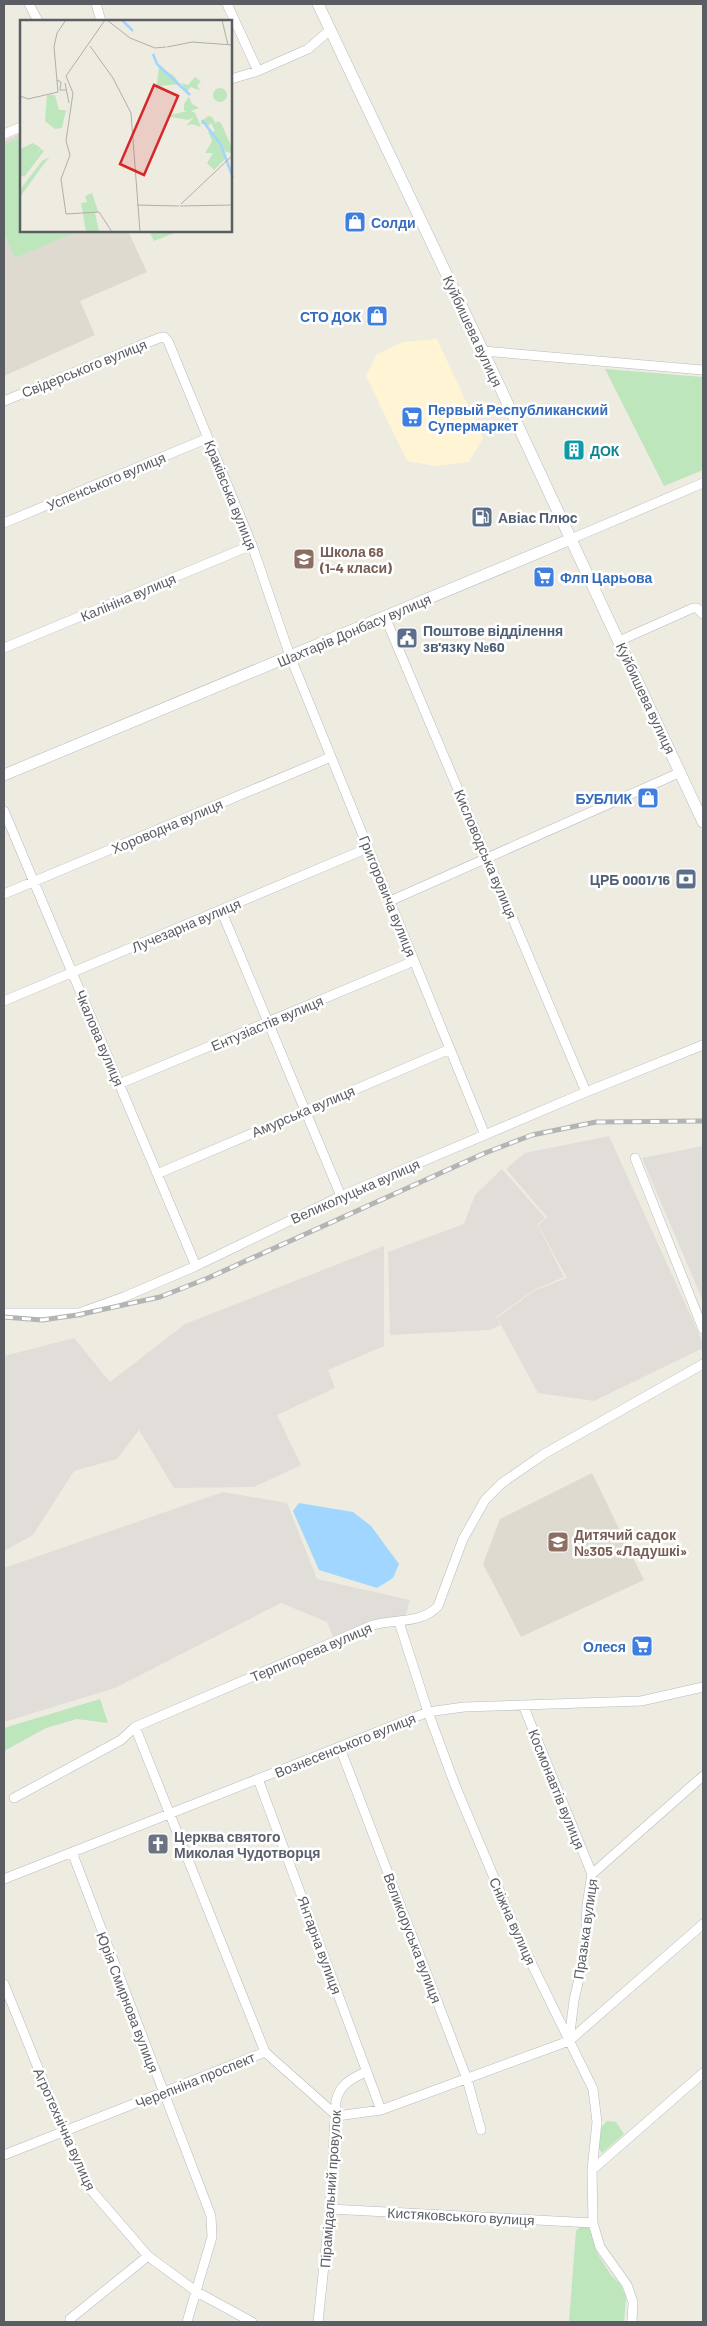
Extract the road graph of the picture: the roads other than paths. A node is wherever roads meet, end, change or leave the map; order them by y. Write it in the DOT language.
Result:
graph roads {
  1 [pos="29,4"];
  2 [pos="96,4"];
  3 [pos="227,4"];
  4 [pos="318,4"];
  5 [pos="37,20"];
  6 [pos="101,20"];
  7 [pos="330,30"];
  8 [pos="258,71"];
  9 [pos="232,79"];
  10 [pos="20,126"];
  11 [pos="4,134"];
  12 [pos="164,337"];
  13 [pos="483,351"];
  14 [pos="703,370"];
  15 [pos="4,401"];
  16 [pos="208,438"];
  17 [pos="703,484"];
  18 [pos="4,524"];
  19 [pos="571,539"];
  20 [pos="252,545"];
  21 [pos="703,614"];
  22 [pos="385,617"];
  23 [pos="619,641"];
  24 [pos="4,648"];
  25 [pos="290,656"];
  26 [pos="331,757"];
  27 [pos="681,772"];
  28 [pos="4,775"];
  29 [pos="4,811"];
  30 [pos="703,822"];
  31 [pos="368,848"];
  32 [pos="488,858"];
  33 [pos="34,882"];
  34 [pos="4,894"];
  35 [pos="390,901"];
  36 [pos="221,910"];
  37 [pos="414,961"];
  38 [pos="72,973"];
  39 [pos="4,1001"];
  40 [pos="268,1023"];
  41 [pos="703,1045"];
  42 [pos="450,1049"];
  43 [pos="119,1084"];
  44 [pos="586,1092"];
  45 [pos="304,1110"];
  46 [pos="485,1135"];
  47 [pos="635,1158"];
  48 [pos="157,1174"];
  49 [pos="341,1196"];
  50 [pos="196,1266"];
  51 [pos="4,1313"];
  52 [pos="703,1330"];
  53 [pos="703,1364"];
  54 [pos="399,1622"];
  55 [pos="703,1687"];
  56 [pos="523,1705"];
  57 [pos="428,1712"];
  58 [pos="135,1727"];
  59 [pos="340,1748"];
  60 [pos="703,1776"];
  61 [pos="258,1779"];
  62 [pos="14,1798"];
  63 [pos="171,1814"];
  64 [pos="72,1852"];
  65 [pos="592,1874"];
  66 [pos="4,1879"];
  67 [pos="703,1924"];
  68 [pos="4,1984"];
  69 [pos="569,2041"];
  70 [pos="264,2052"];
  71 [pos="367,2071"];
  72 [pos="703,2073"];
  73 [pos="467,2078"];
  74 [pos="163,2093"];
  75 [pos="381,2110"];
  76 [pos="337,2116"];
  77 [pos="481,2130"];
  78 [pos="64,2132"];
  79 [pos="4,2155"];
  80 [pos="592,2170"];
  81 [pos="330,2209"];
  82 [pos="593,2223"];
  83 [pos="148,2256"];
  84 [pos="197,2292"];
  85 [pos="70,2319"];
  86 [pos="187,2322"];
  87 [pos="252,2322"];
  88 [pos="318,2322"];
  89 [pos="632,2322"];
  1 -- 5 [label="street"];
  2 -- 6 [label="street"];
  3 -- 8 [label="street"];
  4 -- 7 [label="main road, Куйбишева вулиця"];
  7 -- 8 [label="street"];
  7 -- 13 [label="main road, Куйбишева вулиця"];
  8 -- 9 [label="street"];
  10 -- 11 [label="street"];
  12 -- 15 [label="street, Свідерського вулиця"];
  12 -- 16 [label="street, Краківська вулиця"];
  13 -- 14 [label="street"];
  13 -- 19 [label="main road, Куйбишева вулиця"];
  16 -- 18 [label="street, Успенського вулиця"];
  16 -- 20 [label="street, Краківська вулиця"];
  17 -- 19 [label="street, Шахтарів Донбасу вулиця"];
  19 -- 22 [label="main road, Шахтарів Донбасу вулиця"];
  19 -- 23 [label="main road, Куйбишева вулиця"];
  20 -- 24 [label="street, Калініна вулиця"];
  20 -- 25 [label="street, Краківська вулиця"];
  21 -- 23 [label="street"];
  22 -- 25 [label="main road, Шахтарів Донбасу вулиця"];
  22 -- 32 [label="street, Кисловодська вулиця"];
  23 -- 27 [label="main road, Куйбишева вулиця"];
  25 -- 26 [label="street, Григоровича вулиця"];
  25 -- 28 [label="main road, Шахтарів Донбасу вулиця"];
  26 -- 31 [label="street, Григоровича вулиця"];
  26 -- 33 [label="street, Хороводна вулиця"];
  27 -- 30 [label="main road, Куйбишева вулиця"];
  27 -- 32 [label="street"];
  29 -- 33 [label="street, Чкалова вулиця"];
  31 -- 35 [label="street, Григоровича вулиця"];
  31 -- 36 [label="street, Лучезарна вулиця"];
  32 -- 35 [label="street"];
  32 -- 44 [label="street, Кисловодська вулиця"];
  33 -- 34 [label="street, Хороводна вулиця"];
  33 -- 38 [label="street, Чкалова вулиця"];
  35 -- 37 [label="street, Григоровича вулиця"];
  36 -- 38 [label="street, Лучезарна вулиця"];
  36 -- 40 [label="street"];
  37 -- 40 [label="street, Ентузіастів вулиця"];
  37 -- 42 [label="street, Григоровича вулиця"];
  38 -- 39 [label="street, Лучезарна вулиця"];
  38 -- 43 [label="street, Чкалова вулиця"];
  40 -- 43 [label="street, Ентузіастів вулиця"];
  40 -- 45 [label="street"];
  41 -- 44 [label="street, Великолуцька вулиця"];
  42 -- 45 [label="street, Амурська вулиця"];
  42 -- 46 [label="street, Григоровича вулиця"];
  43 -- 48 [label="street, Чкалова вулиця"];
  44 -- 46 [label="street, Великолуцька вулиця"];
  45 -- 48 [label="street, Амурська вулиця"];
  45 -- 49 [label="street"];
  46 -- 49 [label="street, Великолуцька вулиця"];
  47 -- 52 [label="street"];
  48 -- 50 [label="street, Чкалова вулиця"];
  49 -- 50 [label="street, Великолуцька вулиця"];
  50 -- 51 [label="street, Великолуцька вулиця"];
  53 -- 54 [label="street, Терпигорева вулиця"];
  54 -- 57 [label="street, Сніжна вулиця"];
  54 -- 58 [label="street, Терпигорева вулиця"];
  55 -- 56 [label="street, Вознесенського вулиця"];
  56 -- 57 [label="street, Вознесенського вулиця"];
  56 -- 65 [label="street, Космонавтів вулиця"];
  57 -- 59 [label="street, Вознесенського вулиця"];
  57 -- 69 [label="street, Сніжна вулиця"];
  58 -- 62 [label="street, Терпигорева вулиця"];
  58 -- 63 [label="street"];
  59 -- 61 [label="street, Вознесенського вулиця"];
  59 -- 73 [label="street, Великоруська вулиця"];
  60 -- 65 [label="street, Празька вулиця"];
  61 -- 63 [label="street, Вознесенського вулиця"];
  61 -- 71 [label="street, Янтарна вулиця"];
  63 -- 64 [label="street, Вознесенського вулиця"];
  63 -- 70 [label="street"];
  64 -- 66 [label="street, Вознесенського вулиця"];
  64 -- 74 [label="street, Юрія Смирнова вулиця"];
  65 -- 69 [label="street, Празька вулиця"];
  67 -- 69 [label="street"];
  68 -- 78 [label="street, Агротехнічна вулиця"];
  69 -- 73 [label="street"];
  69 -- 80 [label="street, Сніжна вулиця"];
  70 -- 74 [label="street, Черепніна проспект"];
  70 -- 76 [label="street, Черепніна проспект"];
  71 -- 75 [label="street, Янтарна вулиця"];
  71 -- 76 [label="street, Пірамідальний провулок"];
  72 -- 80 [label="street"];
  73 -- 75 [label="street"];
  73 -- 77 [label="street, Великоруська вулиця"];
  74 -- 78 [label="street, Черепніна проспект"];
  74 -- 84 [label="street, Юрія Смирнова вулиця"];
  75 -- 76 [label="street"];
  76 -- 81 [label="street, Пірамідальний провулок"];
  78 -- 79 [label="street, Черепніна проспект"];
  78 -- 83 [label="street, Агротехнічна вулиця"];
  80 -- 82 [label="street, Сніжна вулиця"];
  81 -- 82 [label="street, Кистяковського вулиця"];
  81 -- 88 [label="street, Пірамідальний провулок"];
  82 -- 89 [label="street, Сніжна вулиця"];
  83 -- 84 [label="street, Агротехнічна вулиця"];
  83 -- 85 [label="street"];
  84 -- 86 [label="street, Юрія Смирнова вулиця"];
  84 -- 87 [label="street, Агротехнічна вулиця"];
}
